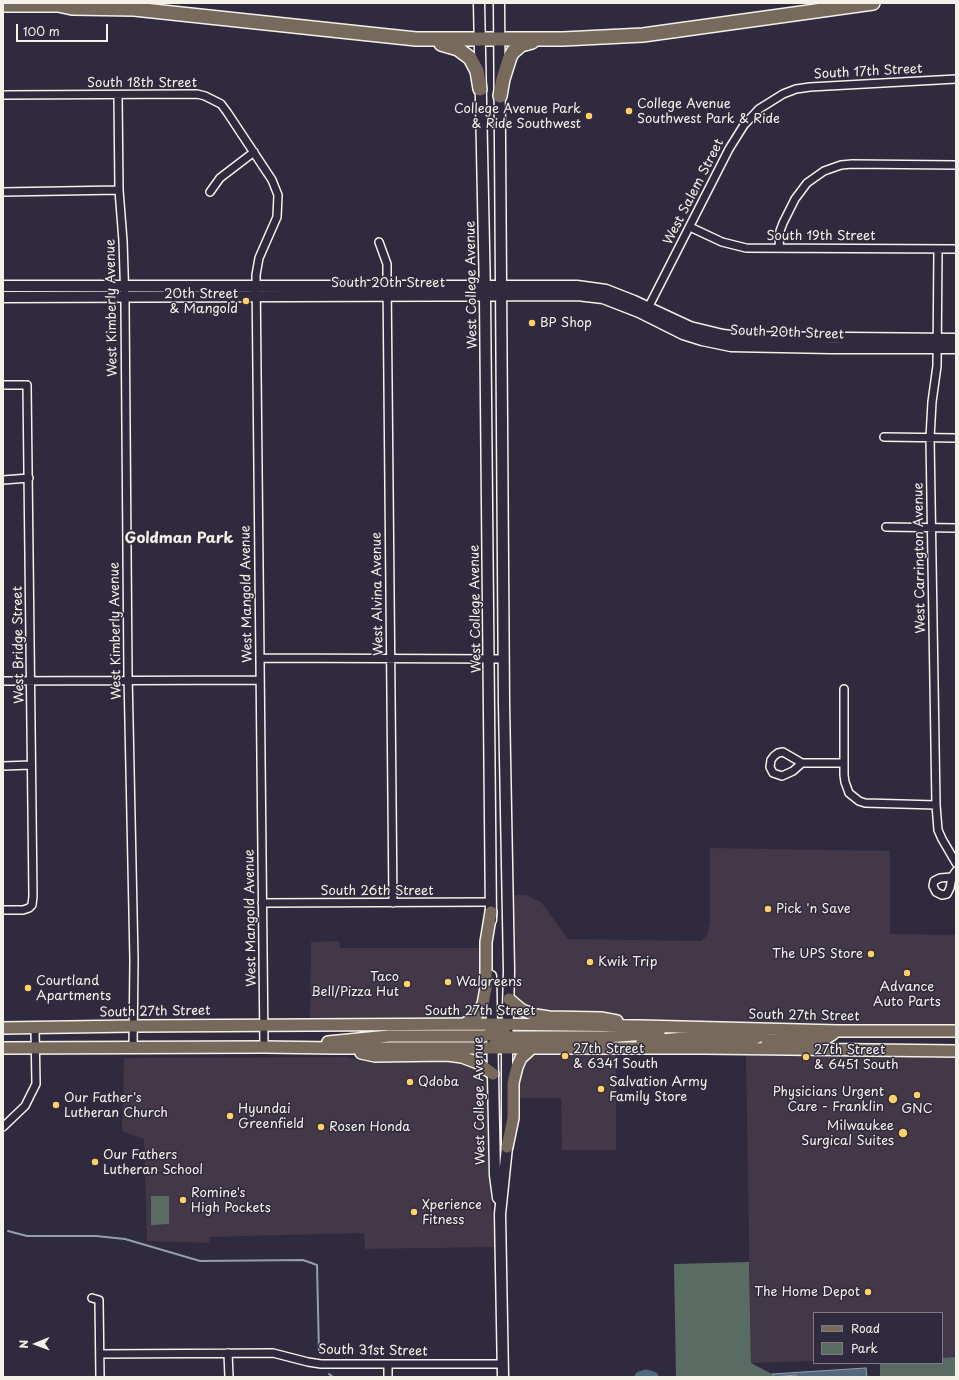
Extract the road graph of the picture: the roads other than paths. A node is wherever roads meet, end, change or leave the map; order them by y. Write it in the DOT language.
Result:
graph roads {
  1 [pos="152,3"];
  2 [pos="873,3"];
  3 [pos="3,5"];
  4 [pos="58,5"];
  5 [pos="479,5"];
  6 [pos="499,5"];
  7 [pos="416,39"];
  8 [pos="500,39"];
  9 [pos="553,39"];
  10 [pos="480,40"];
  11 [pos="956,79"];
  12 [pos="480,89"];
  13 [pos="783,94"];
  14 [pos="3,95"];
  15 [pos="118,96"];
  16 [pos="500,96"];
  17 [pos="254,152"];
  18 [pos="956,165"];
  19 [pos="119,190"];
  20 [pos="3,192"];
  21 [pos="210,192"];
  22 [pos="690,227"];
  23 [pos="379,242"];
  24 [pos="779,248"];
  25 [pos="938,249"];
  26 [pos="956,249"];
  27 [pos="387,285"];
  28 [pos="485,285"];
  29 [pos="3,286"];
  30 [pos="123,286"];
  31 [pos="256,291"];
  32 [pos="500,291"];
  33 [pos="3,296"];
  34 [pos="125,296"];
  35 [pos="388,296"];
  36 [pos="485,296"];
  37 [pos="646,311"];
  38 [pos="956,339"];
  39 [pos="937,343"];
  40 [pos="956,348"];
  41 [pos="3,385"];
  42 [pos="884,437"];
  43 [pos="930,438"];
  44 [pos="956,438"];
  45 [pos="29,478"];
  46 [pos="3,480"];
  47 [pos="886,527"];
  48 [pos="932,527"];
  49 [pos="956,528"];
  50 [pos="260,658"];
  51 [pos="391,658"];
  52 [pos="489,659"];
  53 [pos="504,659"];
  54 [pos="260,680"];
  55 [pos="3,681"];
  56 [pos="31,681"];
  57 [pos="128,681"];
  58 [pos="844,689"];
  59 [pos="802,763"];
  60 [pos="844,763"];
  61 [pos="31,765"];
  62 [pos="3,766"];
  63 [pos="936,805"];
  64 [pos="956,863"];
  65 [pos="393,902"];
  66 [pos="262,903"];
  67 [pos="491,907"];
  68 [pos="3,910"];
  69 [pos="508,999"];
  70 [pos="464,1024"];
  71 [pos="264,1025"];
  72 [pos="508,1025"];
  73 [pos="133,1026"];
  74 [pos="641,1026"];
  75 [pos="3,1028"];
  76 [pos="35,1028"];
  77 [pos="693,1028"];
  78 [pos="492,1030"];
  79 [pos="765,1030"];
  80 [pos="839,1031"];
  81 [pos="956,1031"];
  82 [pos="507,1042"];
  83 [pos="133,1047"];
  84 [pos="264,1047"];
  85 [pos="492,1047"];
  86 [pos="3,1048"];
  87 [pos="36,1048"];
  88 [pos="315,1048"];
  89 [pos="335,1048"];
  90 [pos="532,1048"];
  91 [pos="622,1048"];
  92 [pos="766,1048"];
  93 [pos="956,1051"];
  94 [pos="493,1074"];
  95 [pos="3,1127"];
  96 [pos="507,1147"];
  97 [pos="500,1214"];
  98 [pos="92,1298"];
  99 [pos="228,1353"];
  100 [pos="100,1354"];
  101 [pos="388,1364"];
  102 [pos="502,1364"];
  103 [pos="100,1377"];
  104 [pos="229,1377"];
  105 [pos="388,1377"];
  106 [pos="503,1377"];
  1 -- 4 [label="highway"];
  2 -- 9 [label="highway"];
  3 -- 4 [label="highway"];
  4 -- 7 [label="highway"];
  5 -- 10 [label="main road, West College Avenue"];
  6 -- 8 [label="main road, West College Avenue"];
  7 -- 10 [label="highway"];
  7 -- 12 [label="highway"];
  8 -- 9 [label="highway"];
  8 -- 10 [label="highway"];
  8 -- 16 [label="main road, West College Avenue"];
  9 -- 16 [label="highway"];
  10 -- 12 [label="main road, West College Avenue"];
  11 -- 13 [label="street, South 17th Street"];
  12 -- 28 [label="main road, West College Avenue"];
  13 -- 22 [label="street, West Salem Street"];
  14 -- 15 [label="street, South 18th Street"];
  15 -- 17 [label="street, South 18th Street"];
  15 -- 19 [label="street, West Kimberly Avenue"];
  16 -- 32 [label="main road, West College Avenue"];
  17 -- 21 [label="street"];
  17 -- 31 [label="street, West Mangold Avenue"];
  18 -- 24 [label="street"];
  19 -- 20 [label="street"];
  19 -- 30 [label="street, West Kimberly Avenue"];
  22 -- 24 [label="street, South 19th Street"];
  22 -- 37 [label="street, West Salem Street"];
  23 -- 27 [label="street, West Alvina Avenue"];
  24 -- 25 [label="street, South 19th Street"];
  25 -- 26 [label="street, South 19th Street"];
  25 -- 39 [label="street, West Carrington Avenue"];
  27 -- 28 [label="main road, South 20th Street"];
  27 -- 31 [label="main road, South 20th Street"];
  27 -- 35 [label="street, West Alvina Avenue"];
  28 -- 32 [label="main road, South 20th Street"];
  28 -- 36 [label="main road, West College Avenue"];
  29 -- 30 [label="main road, South 20th Street"];
  30 -- 31 [label="main road, South 20th Street"];
  30 -- 34 [label="street, West Kimberly Avenue"];
  31 -- 34 [label="main road, South 20th Street"];
  31 -- 35 [label="main road, South 20th Street"];
  31 -- 50 [label="street, West Mangold Avenue"];
  32 -- 36 [label="main road, South 20th Street"];
  32 -- 37 [label="main road, South 20th Street"];
  32 -- 53 [label="main road, West College Avenue"];
  33 -- 34 [label="main road, South 20th Street"];
  34 -- 57 [label="street, West Kimberly Avenue"];
  35 -- 36 [label="main road, South 20th Street"];
  35 -- 51 [label="street, West Alvina Avenue"];
  36 -- 52 [label="main road, West College Avenue"];
  37 -- 39 [label="main road, South 20th Street"];
  38 -- 39 [label="main road, South 20th Street"];
  39 -- 40 [label="main road, South 20th Street"];
  39 -- 43 [label="street, West Carrington Avenue"];
  41 -- 45 [label="street, West Bridge Street"];
  42 -- 43 [label="street"];
  43 -- 44 [label="street"];
  43 -- 48 [label="street, West Carrington Avenue"];
  45 -- 46 [label="street"];
  45 -- 56 [label="street, West Bridge Street"];
  47 -- 48 [label="street"];
  48 -- 49 [label="street"];
  48 -- 63 [label="street, West Carrington Avenue"];
  50 -- 51 [label="street"];
  50 -- 54 [label="street, West Mangold Avenue"];
  51 -- 52 [label="street"];
  51 -- 65 [label="street, West Alvina Avenue"];
  52 -- 53 [label="street"];
  52 -- 67 [label="main road, West College Avenue"];
  53 -- 69 [label="main road, West College Avenue"];
  54 -- 57 [label="street"];
  54 -- 66 [label="street, West Mangold Avenue"];
  55 -- 56 [label="street"];
  56 -- 57 [label="street"];
  56 -- 61 [label="street, West Bridge Street"];
  57 -- 73 [label="street, West Kimberly Avenue"];
  58 -- 60 [label="street"];
  59 -- 60 [label="street"];
  60 -- 63 [label="street"];
  61 -- 62 [label="street"];
  61 -- 68 [label="street, West Bridge Street"];
  63 -- 64 [label="street, West Carrington Avenue"];
  65 -- 66 [label="street, South 26th Street"];
  65 -- 67 [label="street, South 26th Street"];
  66 -- 71 [label="street, West Mangold Avenue"];
  67 -- 70 [label="main road"];
  67 -- 78 [label="main road, West College Avenue"];
  69 -- 72 [label="main road, West College Avenue"];
  69 -- 74 [label="main road"];
  70 -- 71 [label="main road, South 27th Street"];
  70 -- 78 [label="main road, South 27th Street"];
  71 -- 73 [label="main road, South 27th Street"];
  71 -- 84 [label="street, West Mangold Avenue"];
  72 -- 74 [label="main road, South 27th Street"];
  72 -- 78 [label="main road, South 27th Street"];
  72 -- 82 [label="main road, West College Avenue"];
  73 -- 76 [label="main road, South 27th Street"];
  73 -- 83 [label="street, West Kimberly Avenue"];
  74 -- 77 [label="main road, South 27th Street"];
  75 -- 76 [label="main road, South 27th Street"];
  76 -- 87 [label="street"];
  77 -- 79 [label="main road, South 27th Street"];
  77 -- 82 [label="main road"];
  78 -- 85 [label="main road, West College Avenue"];
  78 -- 88 [label="main road"];
  79 -- 80 [label="main road, South 27th Street"];
  79 -- 91 [label="main road"];
  80 -- 81 [label="main road, South 27th Street"];
  80 -- 92 [label="main road"];
  82 -- 85 [label="main road"];
  82 -- 90 [label="main road"];
  82 -- 96 [label="main road, West College Avenue"];
  83 -- 84 [label="main road"];
  83 -- 87 [label="main road"];
  84 -- 88 [label="main road"];
  85 -- 89 [label="main road"];
  85 -- 94 [label="main road, West College Avenue"];
  86 -- 87 [label="main road"];
  87 -- 95 [label="street"];
  88 -- 89 [label="main road"];
  89 -- 94 [label="main road"];
  90 -- 91 [label="main road"];
  90 -- 96 [label="main road"];
  91 -- 92 [label="main road"];
  92 -- 93 [label="main road"];
  94 -- 97 [label="main road, West College Avenue"];
  96 -- 97 [label="main road, West College Avenue"];
  97 -- 102 [label="main road, West College Avenue"];
  98 -- 100 [label="street"];
  99 -- 100 [label="street, South 31st Street"];
  99 -- 101 [label="street, South 31st Street"];
  99 -- 104 [label="street"];
  100 -- 103 [label="street"];
  101 -- 102 [label="street, South 31st Street"];
  101 -- 105 [label="street"];
  102 -- 106 [label="main road, West College Avenue"];
}
